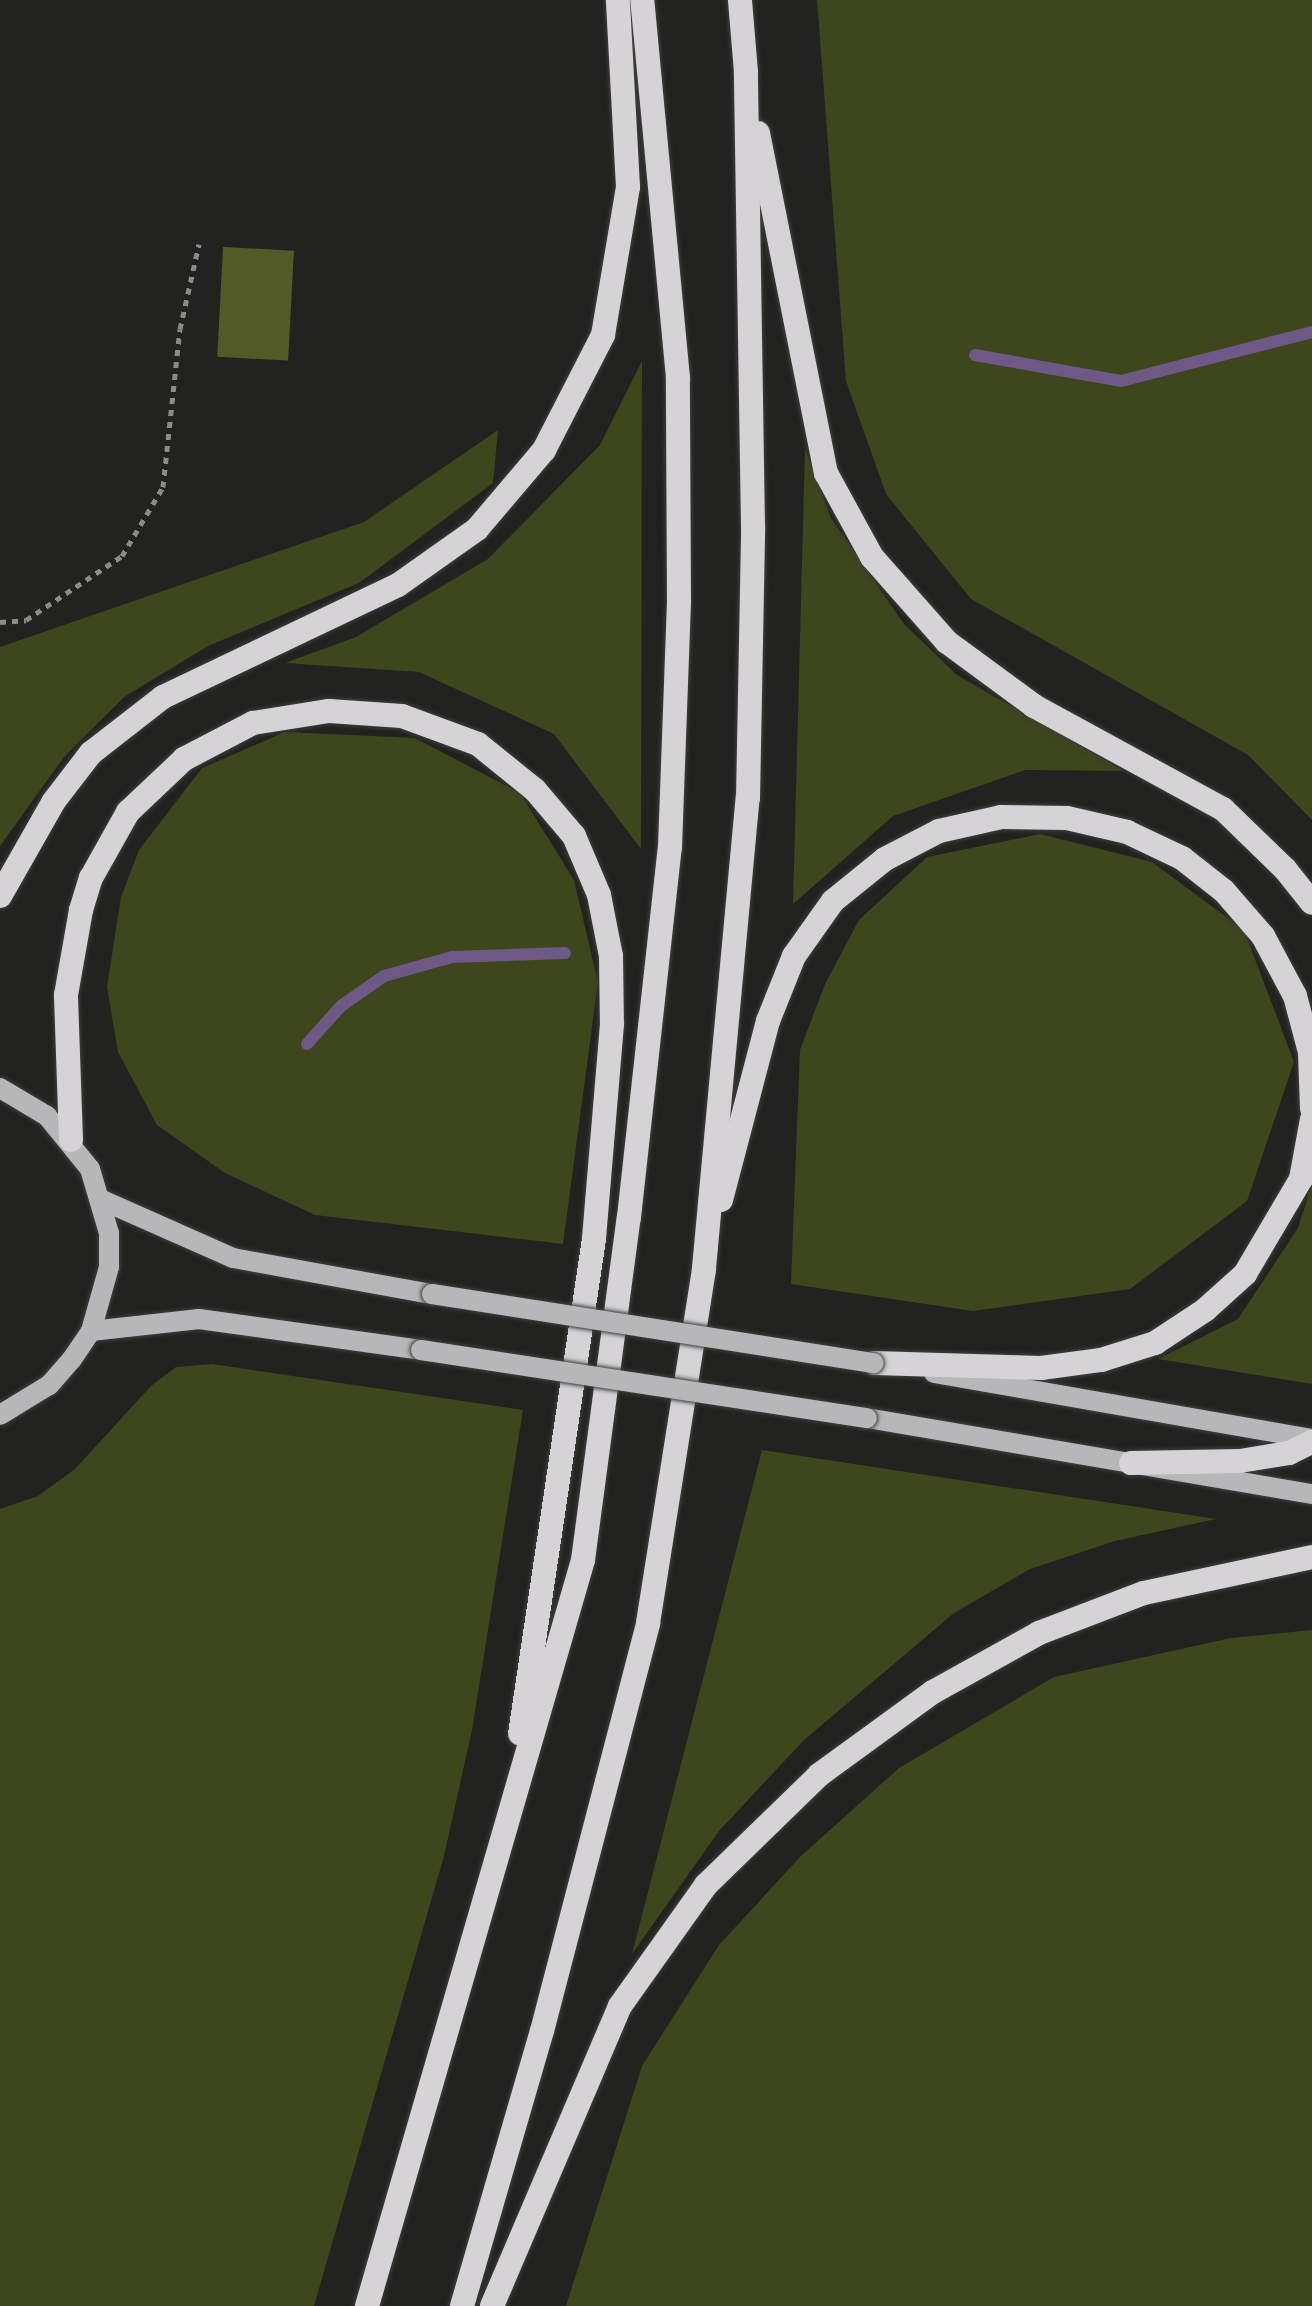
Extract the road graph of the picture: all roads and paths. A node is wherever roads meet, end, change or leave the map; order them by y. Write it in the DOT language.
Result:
graph roads {
  1 [pos="618,0"];
  2 [pos="642,0"];
  3 [pos="740,0"];
  4 [pos="746,72"];
  5 [pos="199,244"];
  6 [pos="0,622"];
  7 [pos="0,896"];
  8 [pos="1312,903"];
  9 [pos="0,1088"];
  10 [pos="1312,1108"];
  11 [pos="1312,1119"];
  12 [pos="71,1140"];
  13 [pos="102,1200"];
  14 [pos="704,1268"];
  15 [pos="91,1331"];
  16 [pos="874,1363"];
  17 [pos="0,1415"];
  18 [pos="1312,1441"];
  19 [pos="1131,1463"];
  20 [pos="1312,1494"];
  21 [pos="1312,1557"];
  22 [pos="505,1834"];
  23 [pos="367,2306"];
  24 [pos="462,2306"];
  25 [pos="492,2306"];
  1 -- 7 [label="highway"];
  2 -- 22 [label="highway"];
  3 -- 4 [label="highway"];
  4 -- 8 [label="highway"];
  4 -- 14 [label="highway"];
  5 -- 6 [label="path"];
  9 -- 12 [label="main road"];
  10 -- 14 [label="highway"];
  11 -- 16 [label="highway"];
  12 -- 13 [label="main road"];
  12 -- 22 [label="highway"];
  13 -- 15 [label="main road"];
  13 -- 16 [label="main road, bridge"];
  14 -- 24 [label="highway"];
  15 -- 17 [label="main road"];
  15 -- 19 [label="main road, bridge"];
  16 -- 18 [label="main road"];
  18 -- 19 [label="highway"];
  19 -- 20 [label="main road"];
  21 -- 25 [label="highway"];
  22 -- 23 [label="highway"];
}
